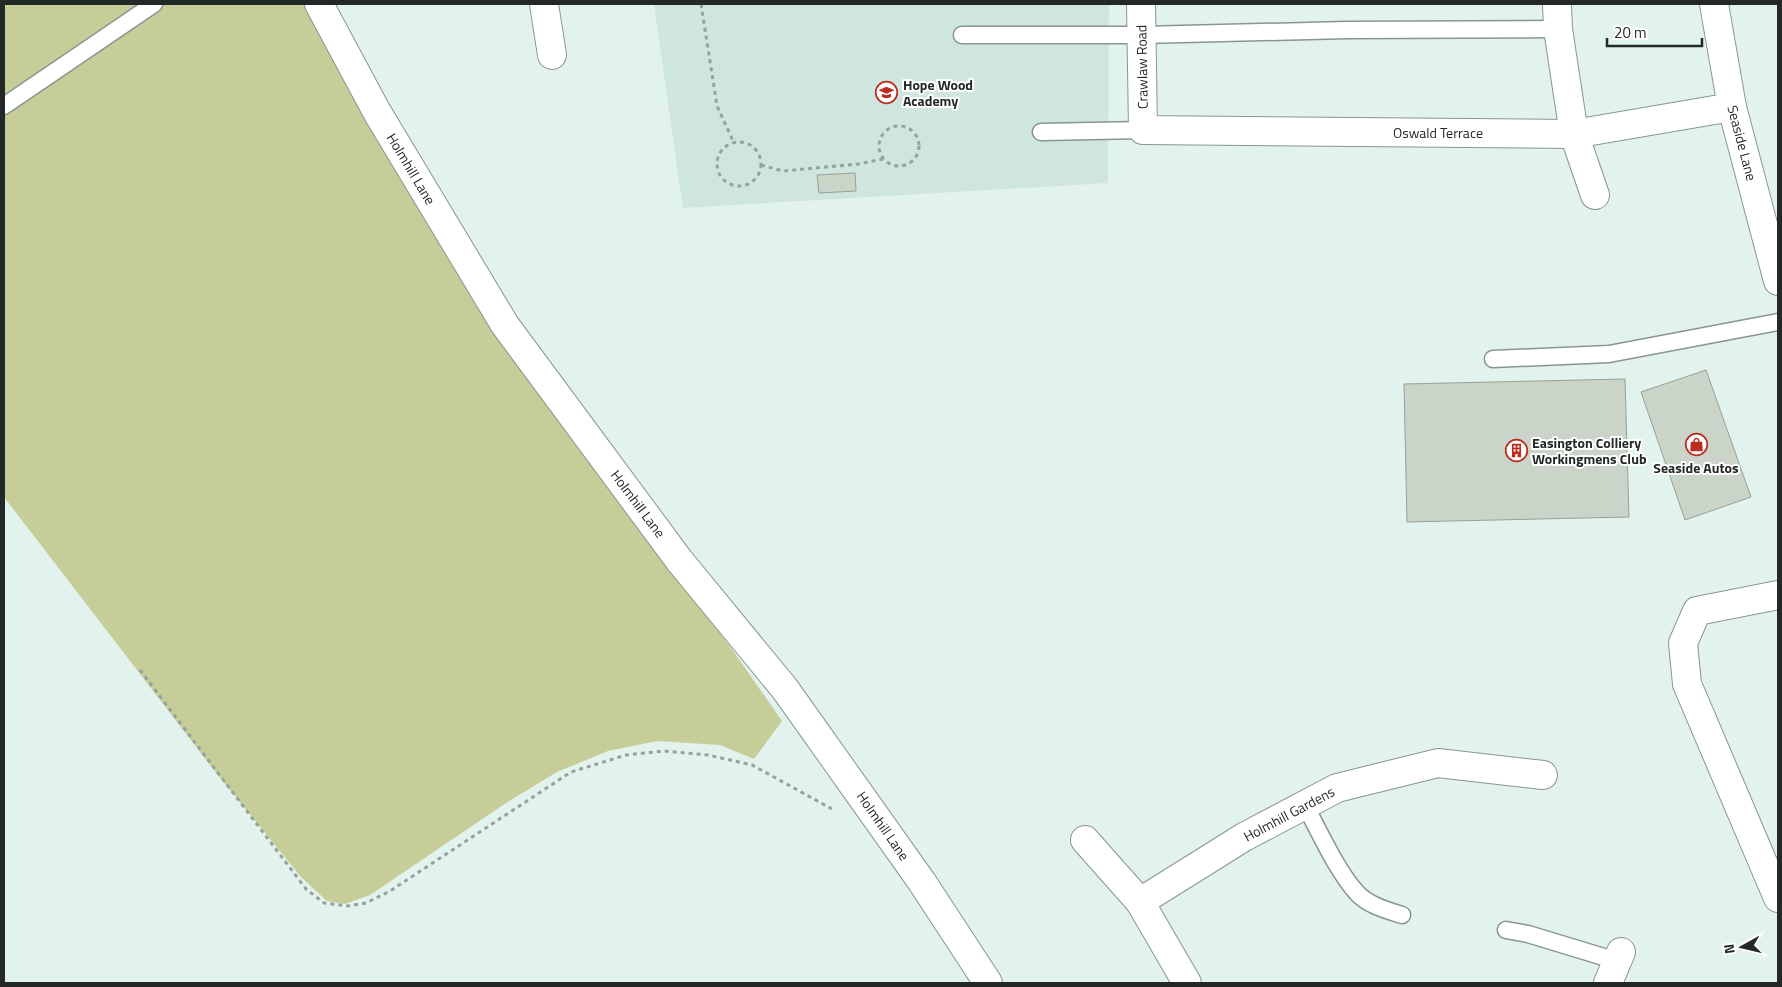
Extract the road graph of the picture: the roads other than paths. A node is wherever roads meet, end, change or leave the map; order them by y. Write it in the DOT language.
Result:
graph roads {
  1 [pos="154,4"];
  2 [pos="319,4"];
  3 [pos="544,4"];
  4 [pos="1141,4"];
  5 [pos="1714,4"];
  6 [pos="1558,16"];
  7 [pos="962,35"];
  8 [pos="1142,35"];
  9 [pos="552,55"];
  10 [pos="4,106"];
  11 [pos="1732,107"];
  12 [pos="1143,130"];
  13 [pos="1041,132"];
  14 [pos="1574,134"];
  15 [pos="1594,195"];
  16 [pos="1778,281"];
  17 [pos="1778,322"];
  18 [pos="1493,359"];
  19 [pos="1778,595"];
  20 [pos="1543,775"];
  21 [pos="1305,805"];
  22 [pos="1085,840"];
  23 [pos="1778,898"];
  24 [pos="1140,902"];
  25 [pos="1402,915"];
  26 [pos="1506,930"];
  27 [pos="1615,965"];
  28 [pos="988,983"];
  29 [pos="1187,983"];
  1 -- 10 [label="lane"];
  2 -- 28 [label="street, Holmhill Lane"];
  3 -- 9 [label="street"];
  4 -- 8 [label="street, Crawlaw Road"];
  5 -- 11 [label="street, Seaside Lane"];
  6 -- 8 [label="lane"];
  6 -- 14 [label="street"];
  7 -- 8 [label="lane"];
  8 -- 12 [label="street, Crawlaw Road"];
  11 -- 14 [label="street, Oswald Terrace"];
  11 -- 16 [label="street, Seaside Lane"];
  12 -- 13 [label="lane"];
  12 -- 14 [label="street, Oswald Terrace"];
  14 -- 15 [label="street"];
  17 -- 18 [label="lane"];
  19 -- 23 [label="street"];
  20 -- 21 [label="street, Holmhill Gardens"];
  21 -- 24 [label="street, Holmhill Gardens"];
  21 -- 25 [label="lane"];
  22 -- 24 [label="street"];
  24 -- 29 [label="street"];
  26 -- 27 [label="lane"];
}
